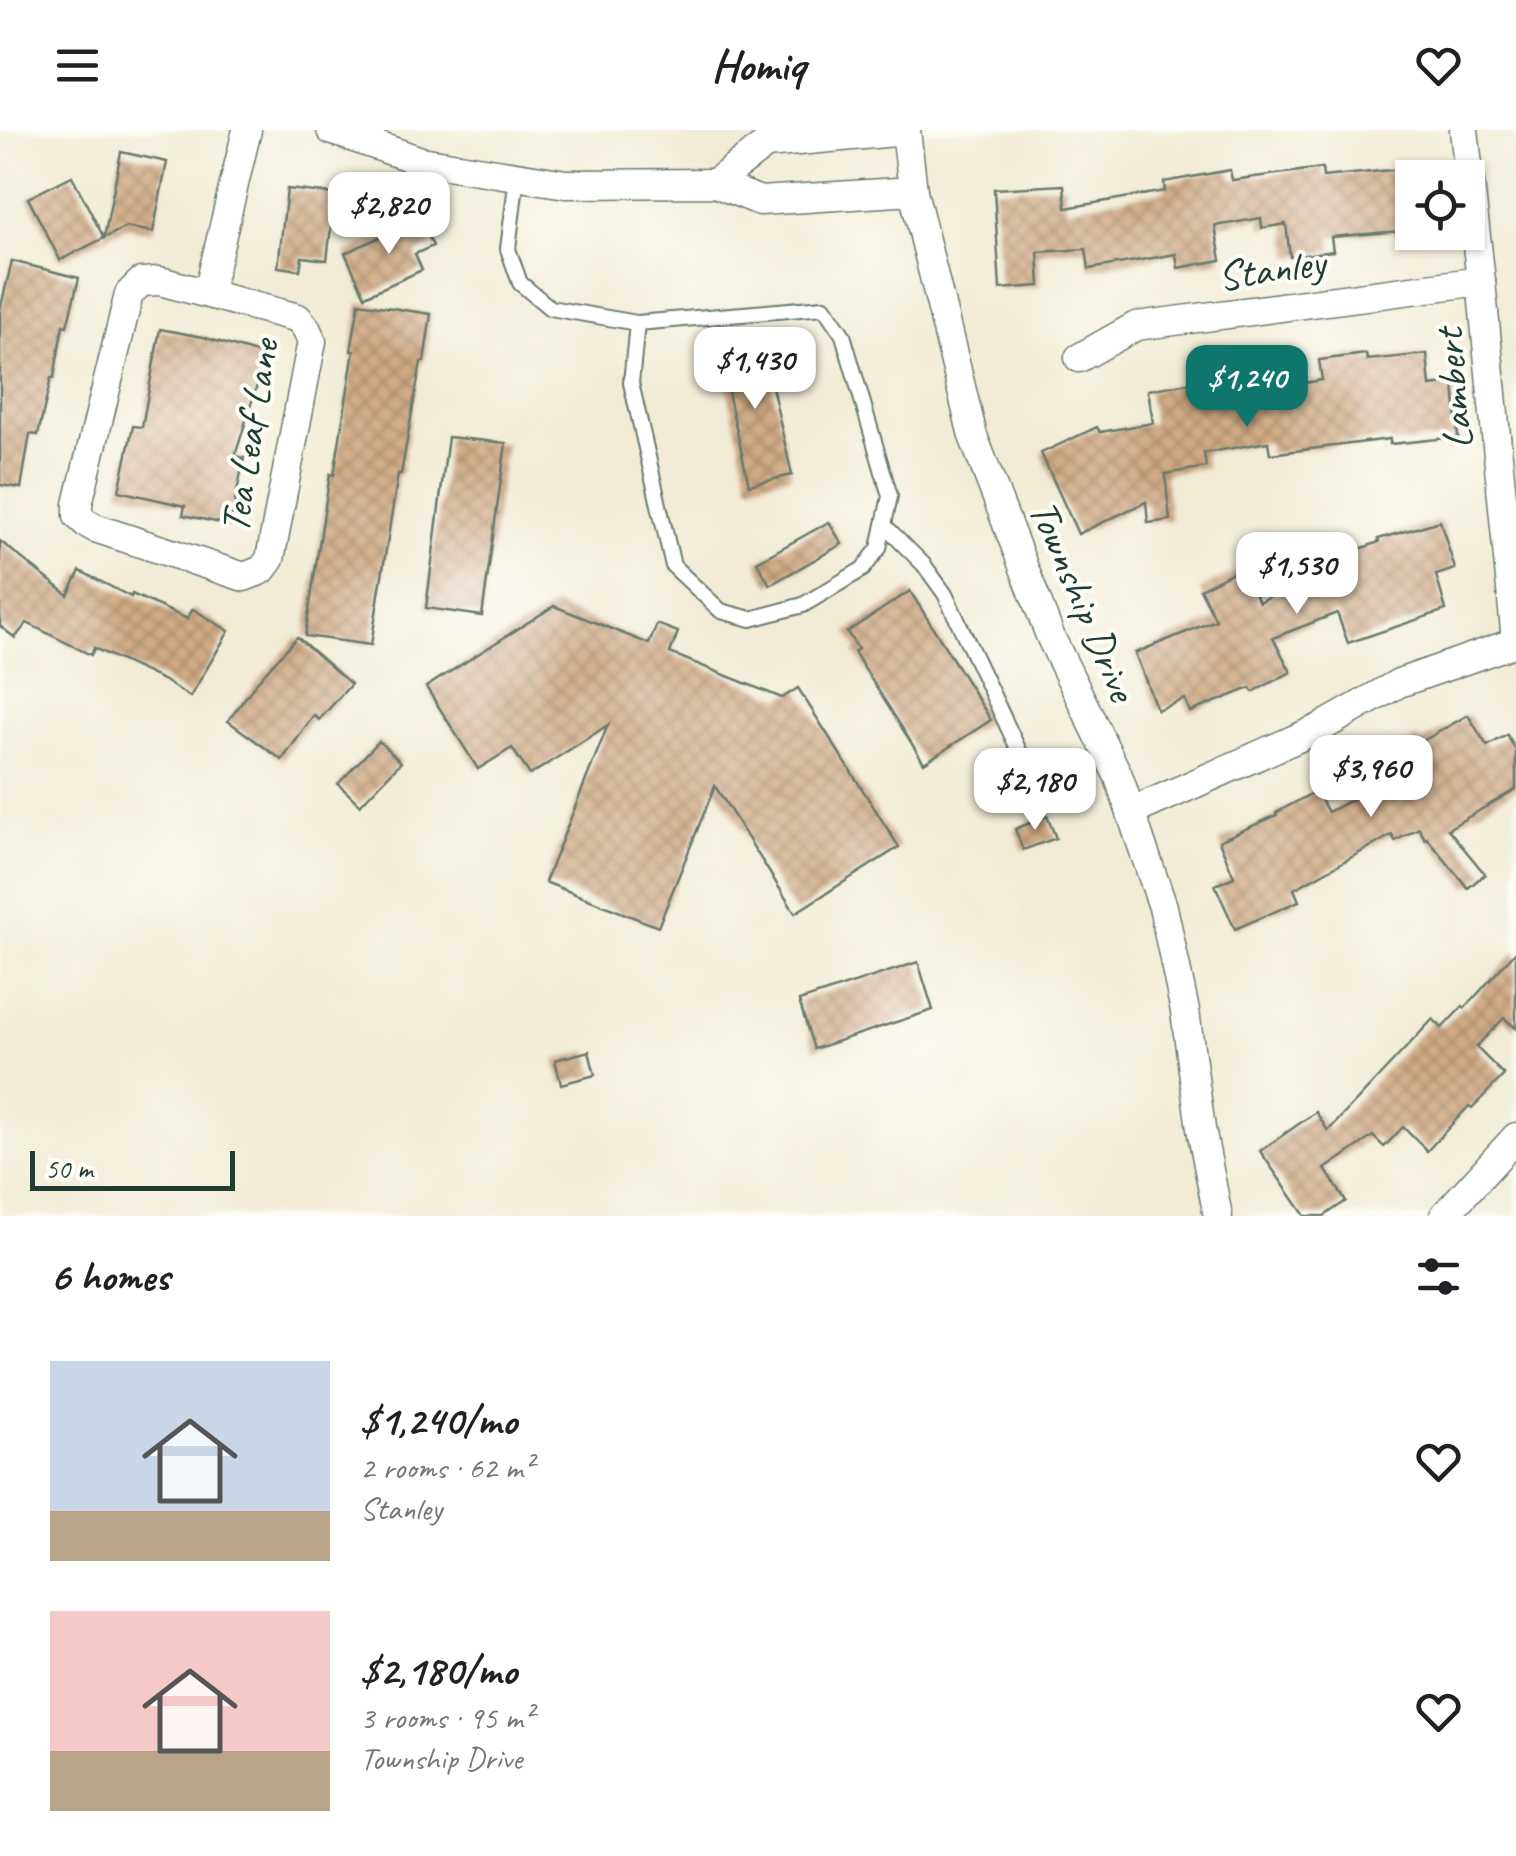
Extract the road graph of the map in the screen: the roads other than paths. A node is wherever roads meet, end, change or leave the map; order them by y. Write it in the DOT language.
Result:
graph roads {
  1 [pos="247,130"];
  2 [pos="331,130"];
  3 [pos="906,130"];
  4 [pos="1464,130"];
  5 [pos="517,176"];
  6 [pos="715,182"];
  7 [pos="913,191"];
  8 [pos="1482,281"];
  9 [pos="208,294"];
  10 [pos="637,323"];
  11 [pos="1079,358"];
  12 [pos="884,525"];
  13 [pos="1516,642"];
  14 [pos="1021,755"];
  15 [pos="1131,812"];
  16 [pos="1516,1137"];
  17 [pos="1218,1216"];
  18 [pos="1444,1216"];
  1 -- 9 [label="street, Tea Leaf Lane"];
  2 -- 5 [label="street"];
  3 -- 6 [label="street"];
  3 -- 7 [label="street, Township Drive"];
  4 -- 8 [label="street, Lambert"];
  5 -- 6 [label="street"];
  5 -- 10 [label="lane"];
  6 -- 7 [label="street"];
  7 -- 15 [label="street, Township Drive"];
  8 -- 11 [label="street, Stanley"];
  8 -- 13 [label="street, Lambert"];
  9 -- 9 [label="street, Tea Leaf Lane"];
  10 -- 12 [label="lane"];
  10 -- 12 [label="lane"];
  12 -- 14 [label="lane"];
  13 -- 15 [label="street"];
  15 -- 17 [label="street, Township Drive"];
  16 -- 18 [label="street"];
}
